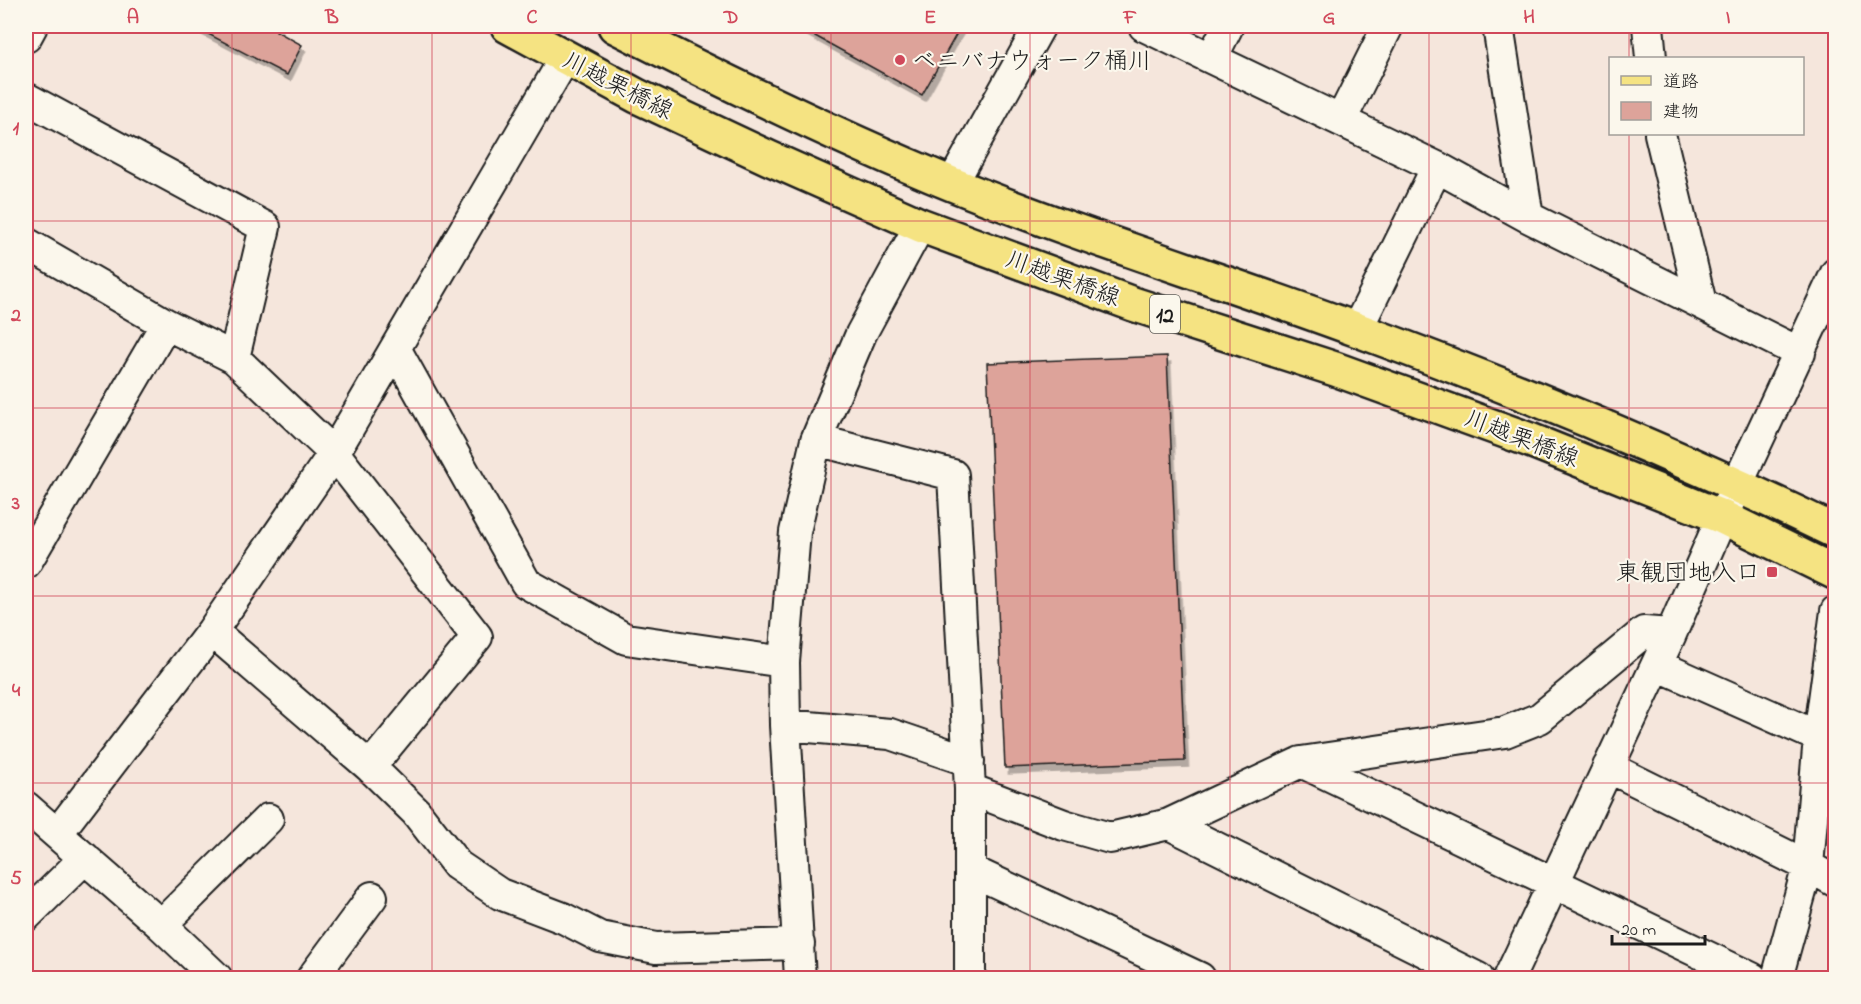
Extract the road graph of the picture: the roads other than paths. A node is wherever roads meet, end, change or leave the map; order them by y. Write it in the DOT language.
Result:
graph roads {
  1 [pos="32,26"];
  2 [pos="508,26"];
  3 [pos="615,26"];
  4 [pos="1040,26"];
  5 [pos="1144,26"];
  6 [pos="1227,26"];
  7 [pos="1389,26"];
  8 [pos="1498,26"];
  9 [pos="1648,26"];
  10 [pos="26,37"];
  11 [pos="1650,57"];
  12 [pos="565,58"];
  13 [pos="1212,58"];
  14 [pos="26,98"];
  15 [pos="1341,120"];
  16 [pos="1660,135"];
  17 [pos="1437,167"];
  18 [pos="952,184"];
  19 [pos="1528,218"];
  20 [pos="920,225"];
  21 [pos="26,243"];
  22 [pos="1836,273"];
  23 [pos="1701,303"];
  24 [pos="166,324"];
  25 [pos="1357,329"];
  26 [pos="396,350"];
  27 [pos="1800,353"];
  28 [pos="234,358"];
  29 [pos="816,440"];
  30 [pos="334,453"];
  31 [pos="1737,484"];
  32 [pos="1722,517"];
  33 [pos="1836,532"];
  34 [pos="26,563"];
  35 [pos="1836,573"];
  36 [pos="1836,611"];
  37 [pos="212,631"];
  38 [pos="1671,634"];
  39 [pos="784,662"];
  40 [pos="1657,665"];
  41 [pos="785,725"];
  42 [pos="1820,737"];
  43 [pos="1301,762"];
  44 [pos="370,766"];
  45 [pos="1608,767"];
  46 [pos="970,775"];
  47 [pos="26,807"];
  48 [pos="268,819"];
  49 [pos="1169,824"];
  50 [pos="57,834"];
  51 [pos="85,858"];
  52 [pos="1808,866"];
  53 [pos="970,870"];
  54 [pos="1836,882"];
  55 [pos="1554,883"];
  56 [pos="372,897"];
  57 [pos="26,916"];
  58 [pos="161,925"];
  59 [pos="799,944"];
  60 [pos="216,978"];
  61 [pos="312,978"];
  62 [pos="800,978"];
  63 [pos="970,978"];
  64 [pos="1200,978"];
  65 [pos="1478,978"];
  66 [pos="1509,978"];
  67 [pos="1752,978"];
  68 [pos="1777,978"];
  1 -- 10 [label="street"];
  2 -- 12 [label="main road, 川越栗橋線 / 12"];
  3 -- 18 [label="main road, 川越栗橋線 / 12"];
  4 -- 18 [label="street"];
  5 -- 13 [label="street"];
  6 -- 13 [label="street"];
  7 -- 15 [label="street"];
  8 -- 19 [label="street"];
  9 -- 11 [label="street"];
  12 -- 20 [label="main road, 川越栗橋線 / 12"];
  12 -- 26 [label="street"];
  13 -- 15 [label="street"];
  14 -- 28 [label="street"];
  15 -- 17 [label="street"];
  16 -- 23 [label="street"];
  17 -- 19 [label="street"];
  17 -- 25 [label="street"];
  18 -- 25 [label="main road, 川越栗橋線 / 12"];
  19 -- 23 [label="street"];
  20 -- 29 [label="street"];
  20 -- 32 [label="main road, 川越栗橋線 / 12"];
  21 -- 24 [label="street"];
  22 -- 27 [label="street"];
  23 -- 27 [label="street"];
  24 -- 28 [label="street"];
  24 -- 34 [label="street"];
  25 -- 31 [label="main road, 川越栗橋線 / 12"];
  26 -- 30 [label="street"];
  26 -- 39 [label="street"];
  27 -- 31 [label="street"];
  28 -- 30 [label="street"];
  29 -- 39 [label="street"];
  29 -- 46 [label="street"];
  30 -- 37 [label="street"];
  30 -- 44 [label="street"];
  31 -- 32 [label="street"];
  31 -- 33 [label="main road, 川越栗橋線 / 12"];
  32 -- 35 [label="main road, 川越栗橋線 / 12"];
  32 -- 38 [label="street"];
  36 -- 42 [label="street"];
  37 -- 44 [label="street"];
  37 -- 50 [label="street"];
  38 -- 40 [label="street"];
  38 -- 43 [label="street"];
  39 -- 41 [label="street"];
  40 -- 42 [label="street"];
  40 -- 45 [label="street"];
  41 -- 46 [label="street"];
  41 -- 59 [label="street"];
  42 -- 52 [label="street"];
  43 -- 49 [label="street"];
  43 -- 55 [label="street"];
  44 -- 59 [label="street"];
  45 -- 52 [label="street"];
  45 -- 55 [label="street"];
  46 -- 49 [label="street"];
  46 -- 53 [label="street"];
  47 -- 50 [label="street"];
  48 -- 58 [label="street"];
  49 -- 65 [label="street"];
  50 -- 51 [label="street"];
  51 -- 57 [label="street"];
  51 -- 58 [label="street"];
  52 -- 54 [label="street"];
  52 -- 68 [label="street"];
  53 -- 63 [label="street"];
  53 -- 64 [label="street"];
  55 -- 66 [label="street"];
  55 -- 67 [label="street"];
  56 -- 61 [label="street"];
  58 -- 60 [label="street"];
  59 -- 62 [label="street"];
}
